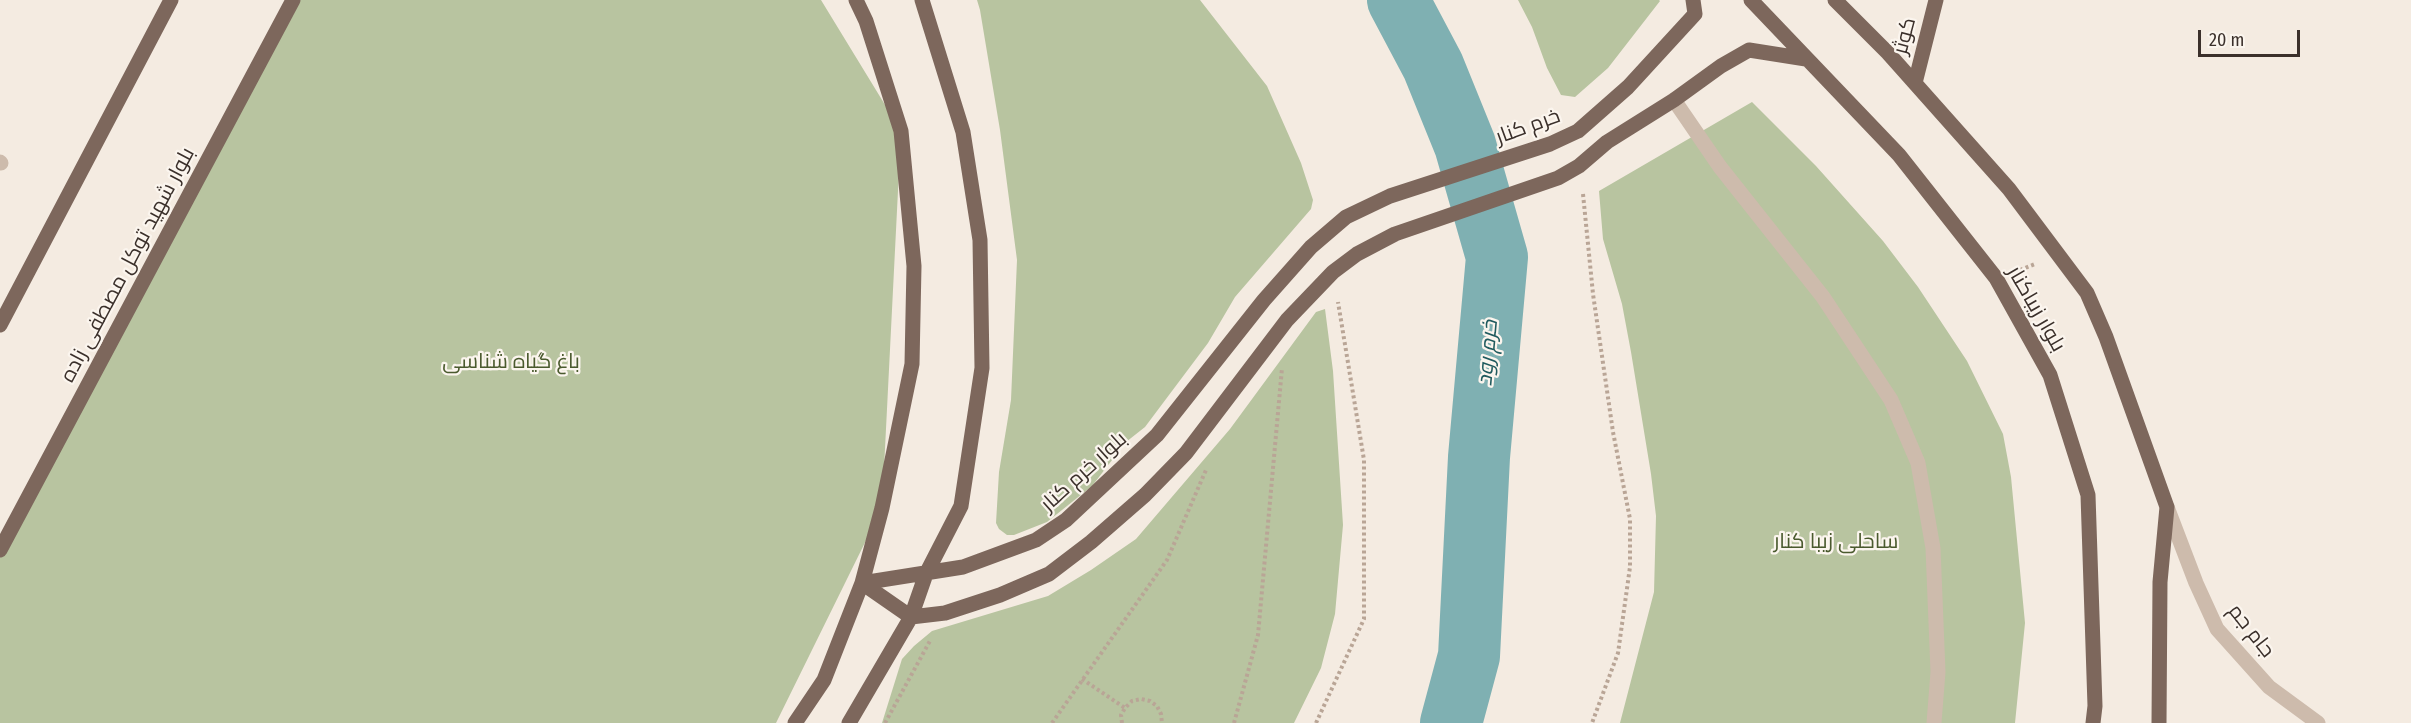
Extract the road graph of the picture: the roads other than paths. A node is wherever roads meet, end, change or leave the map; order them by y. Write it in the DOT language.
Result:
graph roads {
  1 [pos="171,0"];
  2 [pos="292,0"];
  3 [pos="856,0"];
  4 [pos="922,0"];
  5 [pos="1693,0"];
  6 [pos="1751,0"];
  7 [pos="1835,0"];
  8 [pos="1936,0"];
  9 [pos="1806,59"];
  10 [pos="1915,83"];
  11 [pos="1674,100"];
  12 [pos="1390,196"];
  13 [pos="0,325"];
  14 [pos="2167,507"];
  15 [pos="0,550"];
  16 [pos="926,574"];
  17 [pos="862,583"];
  18 [pos="910,617"];
  19 [pos="795,723"];
  20 [pos="849,723"];
  21 [pos="1934,723"];
  22 [pos="2093,723"];
  23 [pos="2159,723"];
  24 [pos="2318,723"];
  1 -- 13 [label="main road"];
  2 -- 15 [label="main road, بلوار شهید توکل مصطفی زاده"];
  3 -- 17 [label="main road"];
  4 -- 16 [label="main road"];
  5 -- 12 [label="main road, خرم کنار"];
  6 -- 9 [label="main road, بلوار زیباکنار"];
  7 -- 10 [label="main road"];
  8 -- 10 [label="main road, کوثر"];
  9 -- 11 [label="main road"];
  9 -- 22 [label="main road, بلوار زیباکنار"];
  10 -- 14 [label="main road"];
  11 -- 18 [label="main road"];
  11 -- 21 [label="street"];
  12 -- 16 [label="main road, بلوار خرم کنار"];
  14 -- 23 [label="main road"];
  14 -- 24 [label="street, جام جم"];
  16 -- 17 [label="main road, بلوار خرم کنار"];
  16 -- 18 [label="main road"];
  17 -- 18 [label="main road"];
  17 -- 19 [label="main road"];
  18 -- 20 [label="main road"];
}
